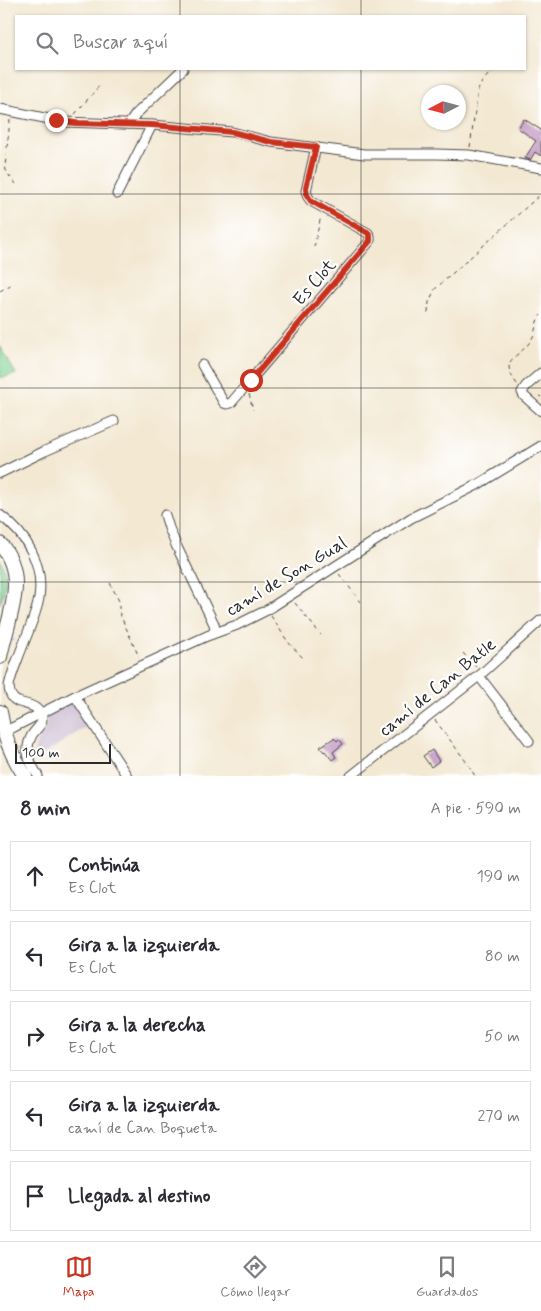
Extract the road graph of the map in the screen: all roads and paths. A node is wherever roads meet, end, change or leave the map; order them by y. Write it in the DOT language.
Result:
graph roads {
  1 [pos="182,70"];
  2 [pos="495,70"];
  3 [pos="100,85"];
  4 [pos="0,109"];
  5 [pos="11,112"];
  6 [pos="64,122"];
  7 [pos="129,124"];
  8 [pos="152,125"];
  9 [pos="316,147"];
  10 [pos="469,155"];
  11 [pos="538,167"];
  12 [pos="16,184"];
  13 [pos="117,194"];
  14 [pos="541,194"];
  15 [pos="320,206"];
  16 [pos="314,247"];
  17 [pos="14,283"];
  18 [pos="0,291"];
  19 [pos="428,313"];
  20 [pos="541,315"];
  21 [pos="202,365"];
  22 [pos="541,373"];
  23 [pos="251,380"];
  24 [pos="523,390"];
  25 [pos="254,410"];
  26 [pos="541,411"];
  27 [pos="114,421"];
  28 [pos="541,446"];
  29 [pos="0,472"];
  30 [pos="165,515"];
  31 [pos="0,516"];
  32 [pos="0,544"];
  33 [pos="0,552"];
  34 [pos="334,567"];
  35 [pos="110,583"];
  36 [pos="289,596"];
  37 [pos="361,602"];
  38 [pos="267,610"];
  39 [pos="0,613"];
  40 [pos="541,620"];
  41 [pos="212,634"];
  42 [pos="321,635"];
  43 [pos="463,653"];
  44 [pos="0,656"];
  45 [pos="304,658"];
  46 [pos="143,665"];
  47 [pos="479,675"];
  48 [pos="75,696"];
  49 [pos="0,712"];
  50 [pos="40,714"];
  51 [pos="428,715"];
  52 [pos="12,728"];
  53 [pos="529,741"];
  54 [pos="0,750"];
  55 [pos="17,776"];
  56 [pos="24,776"];
  57 [pos="38,776"];
  58 [pos="127,776"];
  59 [pos="351,776"];
  60 [pos="475,776"];
  1 -- 7 [label="street"];
  2 -- 10 [label="path"];
  3 -- 6 [label="path"];
  4 -- 5 [label="street"];
  5 -- 6 [label="street"];
  5 -- 12 [label="path"];
  6 -- 7 [label="street"];
  7 -- 8 [label="street"];
  8 -- 9 [label="street"];
  8 -- 13 [label="street"];
  9 -- 10 [label="street"];
  9 -- 15 [label="street, Es Clot"];
  10 -- 11 [label="street"];
  14 -- 19 [label="path"];
  15 -- 16 [label="path"];
  15 -- 23 [label="street, Es Clot"];
  17 -- 18 [label="path"];
  20 -- 24 [label="path"];
  21 -- 23 [label="street, Es Clot"];
  22 -- 24 [label="street"];
  23 -- 25 [label="path"];
  24 -- 26 [label="street"];
  27 -- 29 [label="street"];
  28 -- 34 [label="street, camí de Son Gual"];
  30 -- 41 [label="street"];
  31 -- 50 [label="street"];
  32 -- 44 [label="highway"];
  33 -- 39 [label="highway"];
  34 -- 36 [label="street, camí de Son Gual"];
  34 -- 37 [label="path"];
  35 -- 46 [label="path"];
  36 -- 38 [label="street, camí de Son Gual"];
  36 -- 42 [label="path"];
  38 -- 41 [label="street, camí de Son Gual"];
  38 -- 45 [label="path"];
  40 -- 47 [label="street, camí de Can Batle"];
  41 -- 46 [label="street, camí de Son Gual"];
  43 -- 47 [label="path"];
  46 -- 48 [label="street, camí de Son Gual"];
  47 -- 51 [label="street, camí de Can Batle"];
  47 -- 53 [label="street"];
  48 -- 50 [label="street, camí de Son Gual"];
  48 -- 58 [label="street"];
  49 -- 56 [label="highway"];
  50 -- 52 [label="street, camí de Son Gual"];
  50 -- 57 [label="street"];
  51 -- 59 [label="street, camí de Can Batle"];
  51 -- 60 [label="path"];
  54 -- 55 [label="highway"];
}
